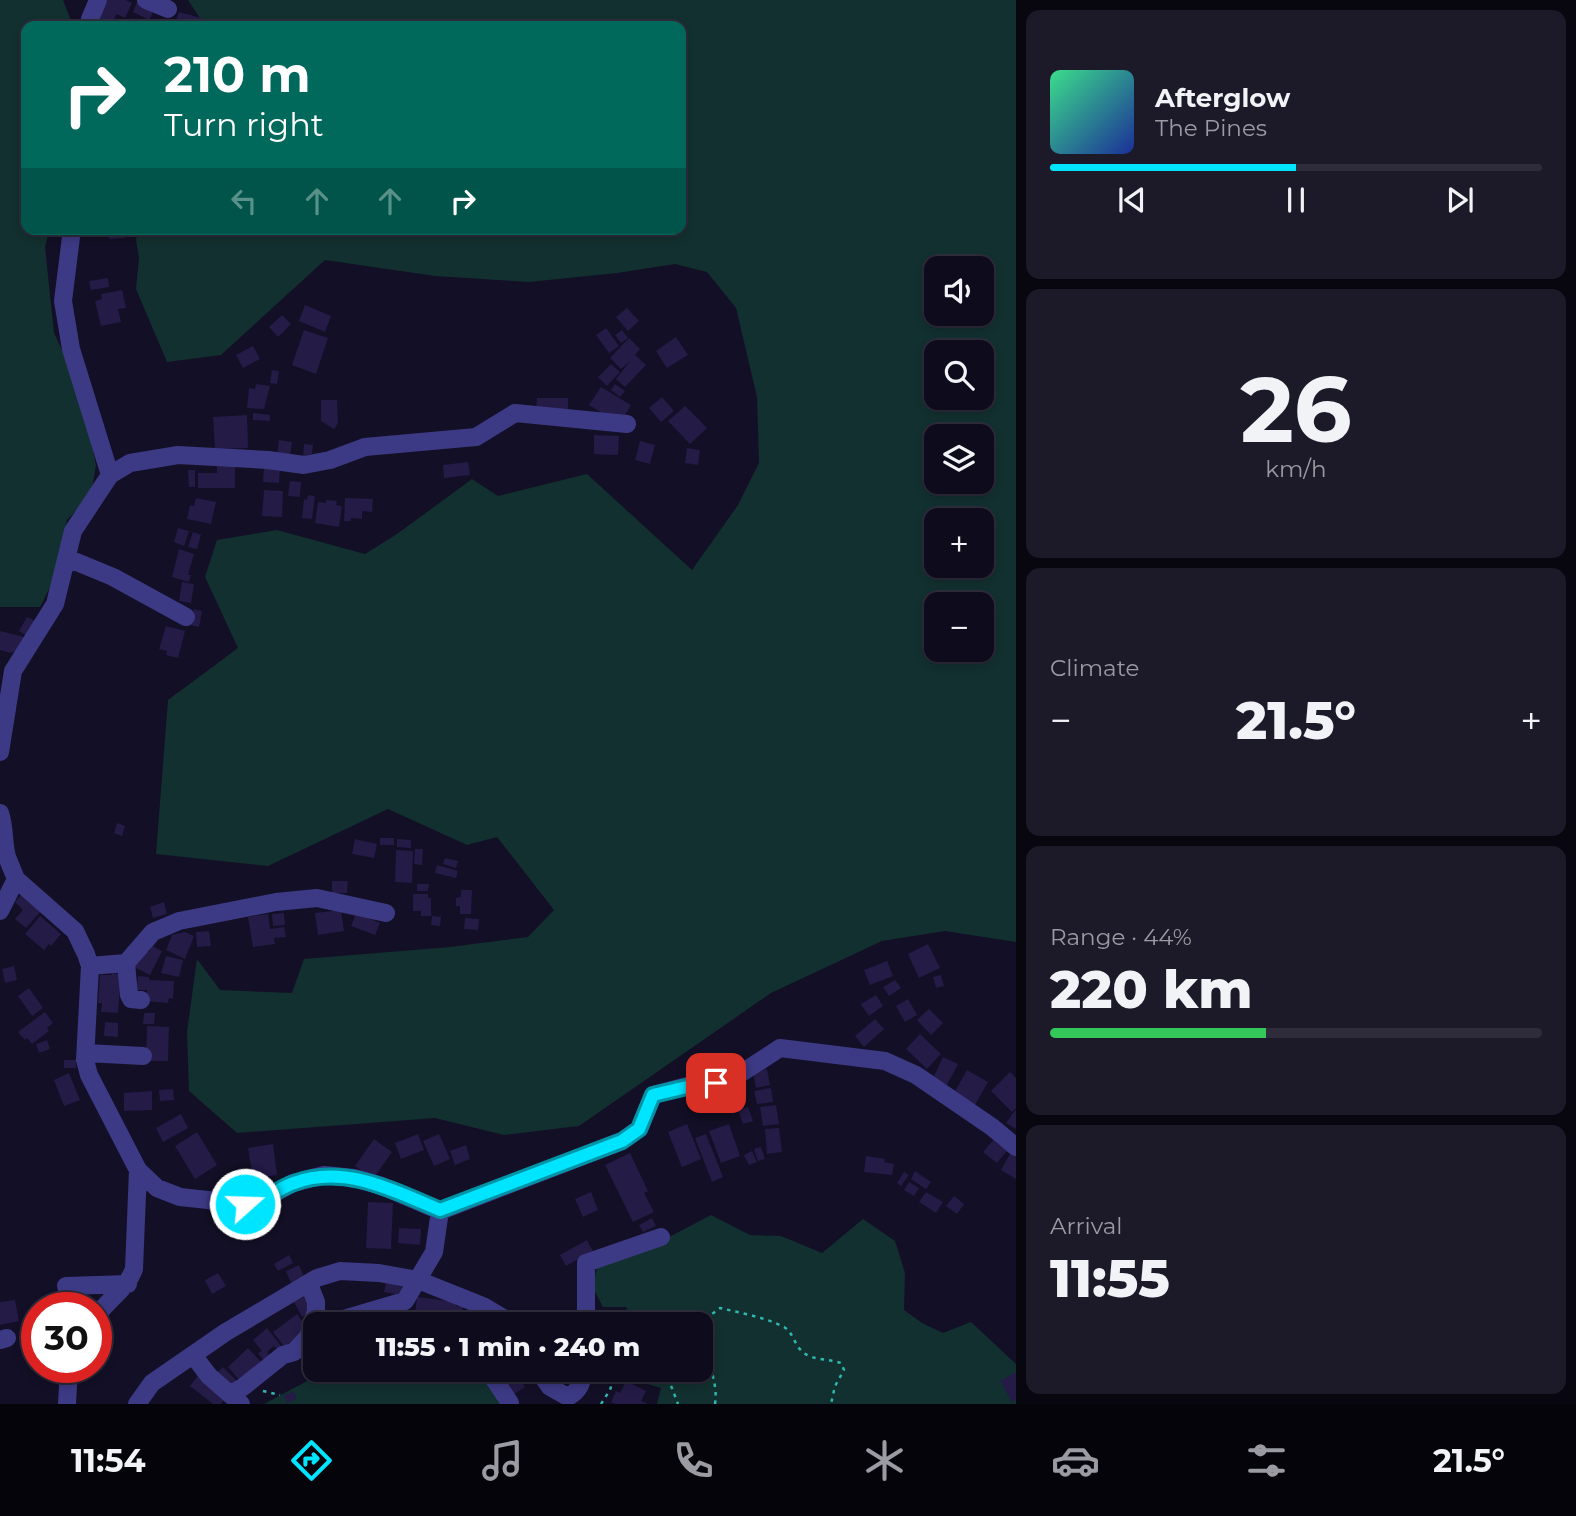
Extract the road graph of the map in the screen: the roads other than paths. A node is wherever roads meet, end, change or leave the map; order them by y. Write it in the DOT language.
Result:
graph roads {
  1 [pos="98,0"];
  2 [pos="146,0"];
  3 [pos="168,9"];
  4 [pos="90,21"];
  5 [pos="71,235"];
  6 [pos="627,424"];
  7 [pos="110,475"];
  8 [pos="68,558"];
  9 [pos="186,617"];
  10 [pos="0,752"];
  11 [pos="0,813"];
  12 [pos="4,855"];
  13 [pos="16,878"];
  14 [pos="0,911"];
  15 [pos="386,913"];
  16 [pos="126,964"];
  17 [pos="90,966"];
  18 [pos="141,1000"];
  19 [pos="86,1053"];
  20 [pos="143,1056"];
  21 [pos="1016,1147"];
  22 [pos="138,1170"];
  23 [pos="440,1210"];
  24 [pos="661,1237"];
  25 [pos="418,1280"];
  26 [pos="128,1284"];
  27 [pos="309,1284"];
  28 [pos="66,1286"];
  29 [pos="112,1298"];
  30 [pos="395,1312"];
  31 [pos="492,1312"];
  32 [pos="586,1312"];
  33 [pos="193,1355"];
  34 [pos="496,1382"];
  35 [pos="546,1382"];
  36 [pos="582,1382"];
  37 [pos="68,1383"];
  38 [pos="236,1399"];
  39 [pos="510,1403"];
  40 [pos="66,1404"];
  41 [pos="136,1404"];
  1 -- 4 [label="street"];
  2 -- 3 [label="street"];
  5 -- 7 [label="street"];
  6 -- 7 [label="street"];
  7 -- 8 [label="street"];
  8 -- 9 [label="street"];
  8 -- 10 [label="street"];
  11 -- 12 [label="street"];
  12 -- 13 [label="street"];
  13 -- 14 [label="street"];
  13 -- 17 [label="street"];
  15 -- 16 [label="street"];
  16 -- 17 [label="street"];
  16 -- 18 [label="street"];
  17 -- 19 [label="street"];
  19 -- 20 [label="street"];
  19 -- 22 [label="street"];
  21 -- 23 [label="street"];
  22 -- 23 [label="street"];
  22 -- 26 [label="street"];
  23 -- 25 [label="street"];
  24 -- 32 [label="street"];
  25 -- 27 [label="street"];
  25 -- 30 [label="street"];
  25 -- 31 [label="street"];
  26 -- 28 [label="street"];
  26 -- 29 [label="street"];
  27 -- 33 [label="street"];
  27 -- 38 [label="street"];
  33 -- 38 [label="street"];
  33 -- 41 [label="street"];
  34 -- 39 [label="street"];
  35 -- 36 [label="street"];
  37 -- 40 [label="street"];
}
